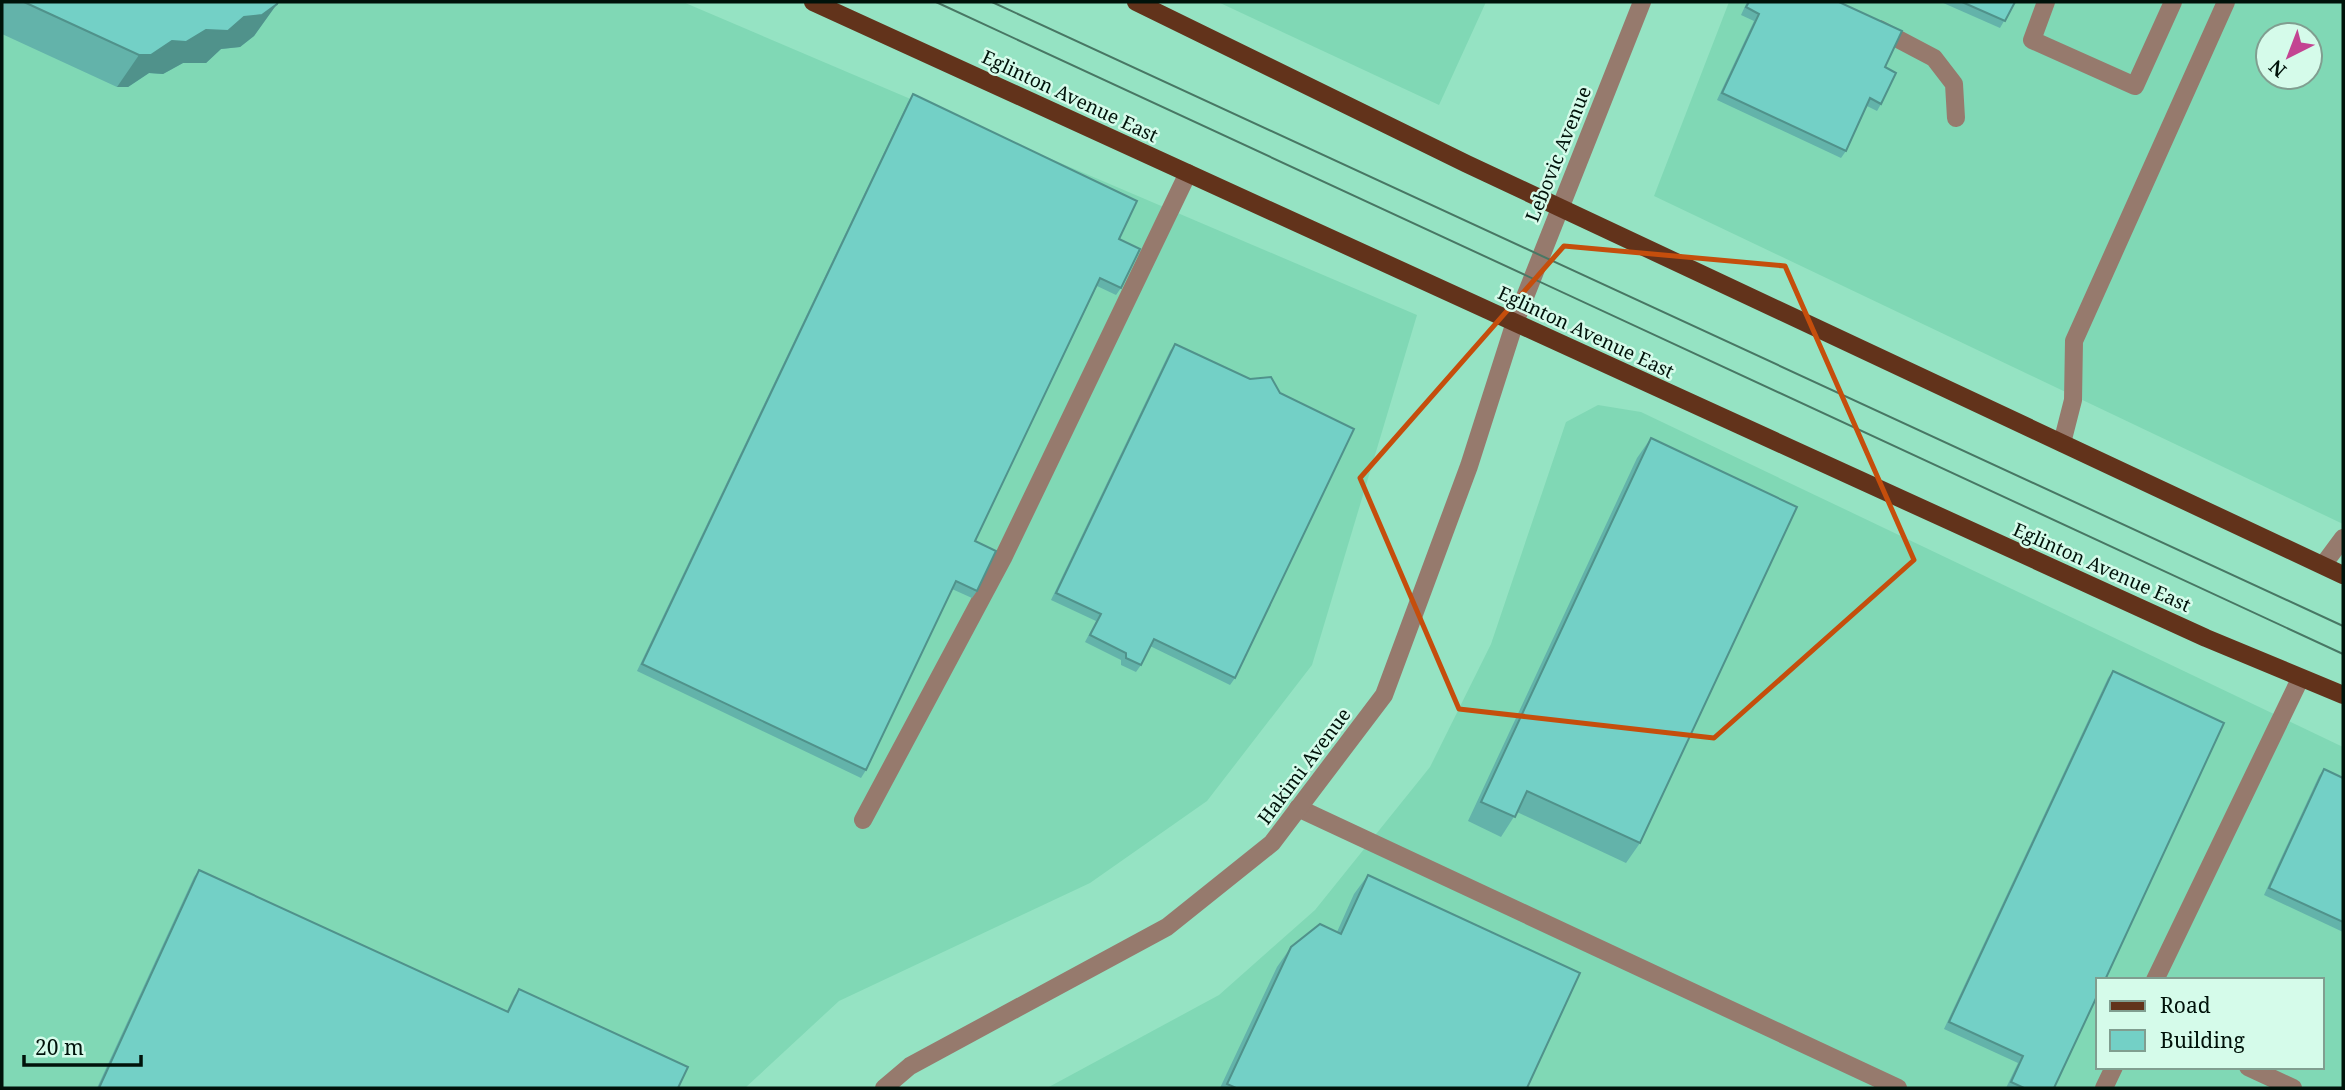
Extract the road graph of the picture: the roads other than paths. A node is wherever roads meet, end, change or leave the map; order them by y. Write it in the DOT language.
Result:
graph roads {
  1 [pos="813,2"];
  2 [pos="1136,2"];
  3 [pos="1642,2"];
  4 [pos="2046,2"];
  5 [pos="2174,2"];
  6 [pos="2226,2"];
  7 [pos="1863,21"];
  8 [pos="1956,118"];
  9 [pos="1188,173"];
  10 [pos="1560,206"];
  11 [pos="1515,322"];
  12 [pos="2062,443"];
  13 [pos="2343,538"];
  14 [pos="2323,565"];
  15 [pos="2343,575"];
  16 [pos="2300,679"];
  17 [pos="2343,695"];
  18 [pos="1298,808"];
  19 [pos="863,820"];
  20 [pos="2156,978"];
  21 [pos="2113,1069"];
  22 [pos="2252,1069"];
  23 [pos="884,1088"];
  24 [pos="1898,1088"];
  25 [pos="2104,1088"];
  26 [pos="2293,1088"];
  1 -- 9 [label="main road, Eglinton Avenue East"];
  2 -- 10 [label="main road"];
  3 -- 10 [label="street, Lebovic Avenue"];
  4 -- 5 [label="street"];
  6 -- 12 [label="street"];
  7 -- 8 [label="street"];
  9 -- 11 [label="main road, Eglinton Avenue East"];
  9 -- 19 [label="street"];
  10 -- 11 [label="street, Lebovic Avenue"];
  10 -- 12 [label="main road"];
  11 -- 16 [label="main road, Eglinton Avenue East"];
  11 -- 18 [label="street, Hakimi Avenue"];
  12 -- 14 [label="main road"];
  13 -- 14 [label="street"];
  14 -- 15 [label="main road"];
  16 -- 17 [label="main road, Eglinton Avenue East"];
  16 -- 20 [label="street"];
  18 -- 23 [label="street, Hakimi Avenue"];
  18 -- 24 [label="street"];
  21 -- 25 [label="street"];
  22 -- 26 [label="street"];
}
